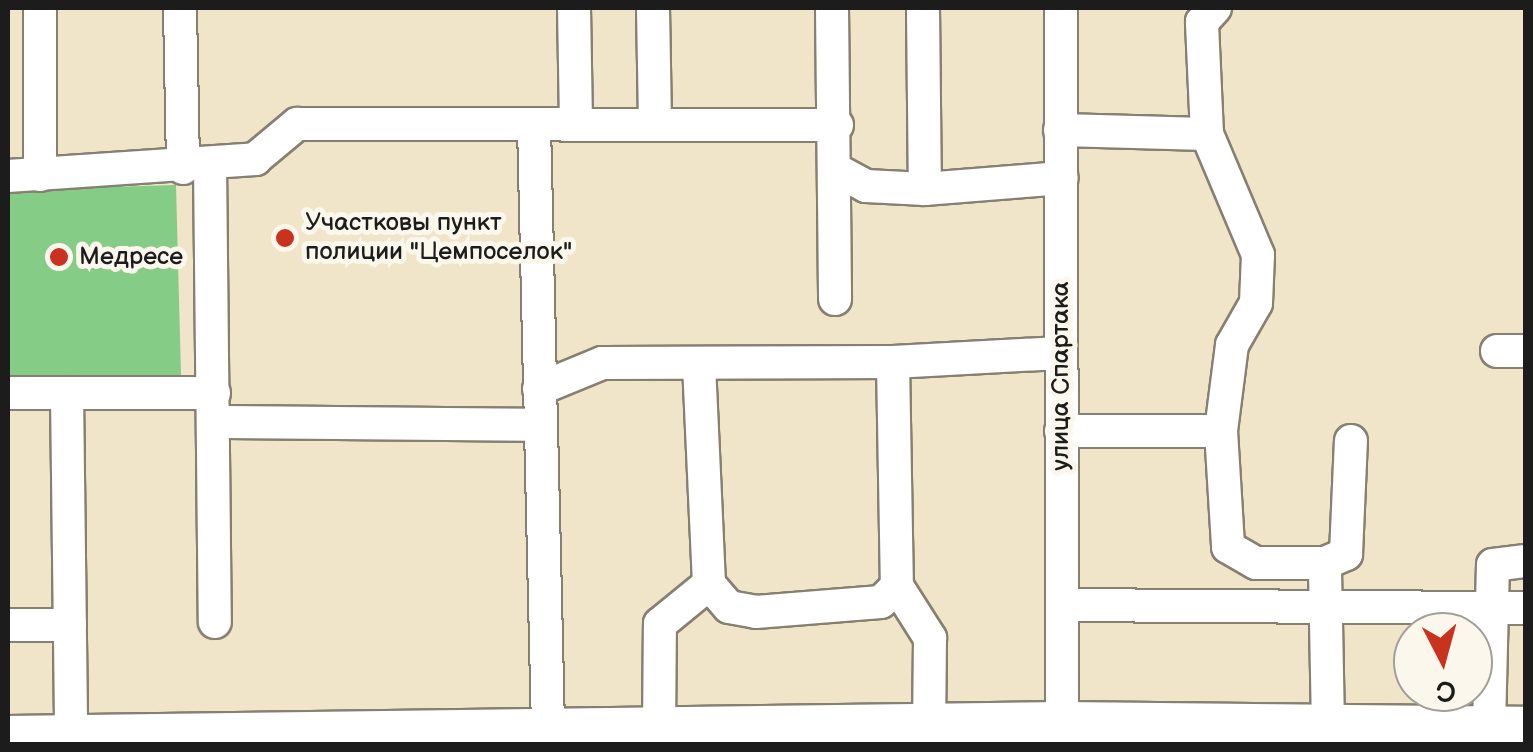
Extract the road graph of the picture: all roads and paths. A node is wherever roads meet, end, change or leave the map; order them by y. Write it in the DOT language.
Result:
graph roads {
  1 [pos="40,8"];
  2 [pos="180,8"];
  3 [pos="574,8"];
  4 [pos="654,8"];
  5 [pos="832,8"];
  6 [pos="922,8"];
  7 [pos="1062,8"];
  8 [pos="1215,8"];
  9 [pos="654,123"];
  10 [pos="576,124"];
  11 [pos="836,124"];
  12 [pos="534,125"];
  13 [pos="1060,130"];
  14 [pos="1207,134"];
  15 [pos="197,166"];
  16 [pos="838,171"];
  17 [pos="24,176"];
  18 [pos="1062,178"];
  19 [pos="925,189"];
  20 [pos="835,299"];
  21 [pos="1060,354"];
  22 [pos="893,362"];
  23 [pos="699,366"];
  24 [pos="539,390"];
  25 [pos="8,393"];
  26 [pos="67,393"];
  27 [pos="214,408"];
  28 [pos="540,425"];
  29 [pos="1061,430"];
  30 [pos="1221,431"];
  31 [pos="1351,442"];
  32 [pos="1526,561"];
  33 [pos="1325,563"];
  34 [pos="709,584"];
  35 [pos="897,586"];
  36 [pos="1327,605"];
  37 [pos="1062,606"];
  38 [pos="1492,607"];
  39 [pos="1526,608"];
  40 [pos="215,622"];
  41 [pos="8,624"];
  42 [pos="70,625"];
  43 [pos="1328,726"];
  44 [pos="1507,728"];
  45 [pos="929,729"];
  46 [pos="548,730"];
  47 [pos="659,732"];
  48 [pos="1062,734"];
  49 [pos="8,737"];
  50 [pos="70,737"];
  1 -- 17 [label="street"];
  2 -- 15 [label="street"];
  3 -- 10 [label="street"];
  4 -- 9 [label="street"];
  5 -- 11 [label="street"];
  6 -- 19 [label="street"];
  7 -- 13 [label="street, улица Спартака"];
  8 -- 14 [label="street"];
  9 -- 10 [label="street"];
  9 -- 11 [label="street"];
  10 -- 12 [label="street"];
  11 -- 16 [label="street"];
  12 -- 15 [label="street"];
  12 -- 24 [label="street"];
  13 -- 14 [label="street"];
  13 -- 18 [label="street, улица Спартака"];
  14 -- 30 [label="street"];
  15 -- 17 [label="street"];
  15 -- 27 [label="street"];
  16 -- 19 [label="street"];
  16 -- 20 [label="street"];
  18 -- 19 [label="street"];
  18 -- 21 [label="street, улица Спартака"];
  21 -- 22 [label="street"];
  21 -- 29 [label="street, улица Спартака"];
  22 -- 23 [label="street"];
  22 -- 35 [label="street"];
  23 -- 24 [label="street"];
  23 -- 34 [label="street"];
  24 -- 28 [label="street"];
  25 -- 26 [label="street"];
  26 -- 27 [label="street"];
  26 -- 42 [label="street"];
  27 -- 28 [label="street"];
  27 -- 40 [label="street"];
  28 -- 46 [label="street"];
  29 -- 30 [label="street"];
  29 -- 37 [label="street, улица Спартака"];
  30 -- 33 [label="street"];
  31 -- 33 [label="street"];
  32 -- 38 [label="street"];
  33 -- 36 [label="street"];
  34 -- 35 [label="street"];
  34 -- 47 [label="street"];
  35 -- 45 [label="street"];
  36 -- 37 [label="street"];
  36 -- 38 [label="street"];
  36 -- 43 [label="street"];
  37 -- 48 [label="street, улица Спартака"];
  38 -- 39 [label="street"];
  38 -- 44 [label="street"];
  41 -- 42 [label="street"];
  42 -- 50 [label="street"];
  43 -- 44 [label="main road"];
  43 -- 48 [label="main road"];
  45 -- 47 [label="main road"];
  45 -- 48 [label="main road"];
  46 -- 47 [label="main road"];
  46 -- 50 [label="main road"];
  49 -- 50 [label="main road"];
}
